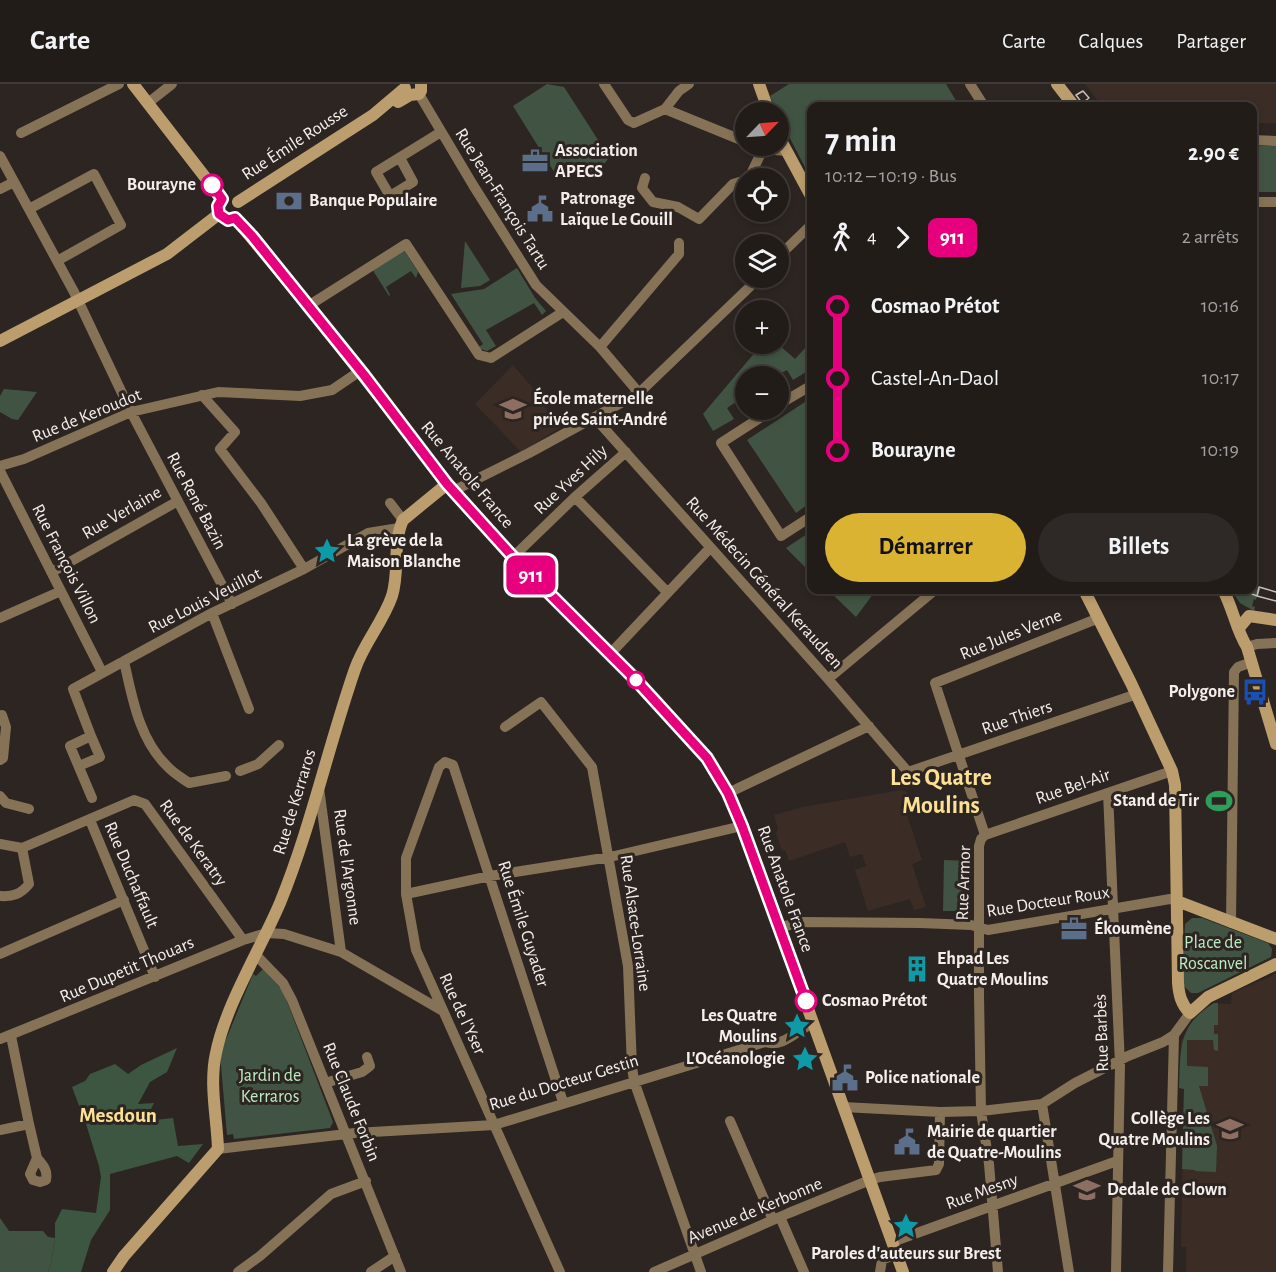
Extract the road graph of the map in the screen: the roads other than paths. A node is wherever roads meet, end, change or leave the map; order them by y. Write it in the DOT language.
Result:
graph roads {
  1 [pos="119,84"];
  2 [pos="133,84"];
  3 [pos="172,84"];
  4 [pos="604,84"];
  5 [pos="688,84"];
  6 [pos="759,84"];
  7 [pos="970,84"];
  8 [pos="1057,84"];
  9 [pos="416,88"];
  10 [pos="765,102"];
  11 [pos="981,102"];
  12 [pos="1071,102"];
  13 [pos="148,103"];
  14 [pos="665,109"];
  15 [pos="441,132"];
  16 [pos="21,133"];
  17 [pos="735,138"];
  18 [pos="1257,140"];
  19 [pos="1276,141"];
  20 [pos="0,156"];
  21 [pos="789,156"];
  22 [pos="400,158"];
  23 [pos="645,178"];
  24 [pos="14,182"];
  25 [pos="735,183"];
  26 [pos="0,189"];
  27 [pos="807,189"];
  28 [pos="222,199"];
  29 [pos="238,202"];
  30 [pos="1257,202"];
  31 [pos="1276,202"];
  32 [pos="29,210"];
  33 [pos="219,214"];
  34 [pos="235,218"];
  35 [pos="807,229"];
  36 [pos="679,243"];
  37 [pos="789,246"];
  38 [pos="57,261"];
  39 [pos="749,288"];
  40 [pos="77,300"];
  41 [pos="308,306"];
  42 [pos="563,312"];
  43 [pos="0,341"];
  44 [pos="600,347"];
  45 [pos="360,371"];
  46 [pos="807,388"];
  47 [pos="639,393"];
  48 [pos="202,395"];
  49 [pos="789,399"];
  50 [pos="131,412"];
  51 [pos="595,418"];
  52 [pos="757,420"];
  53 [pos="626,452"];
  54 [pos="0,466"];
  55 [pos="0,471"];
  56 [pos="450,488"];
  57 [pos="575,497"];
  58 [pos="178,501"];
  59 [pos="390,502"];
  60 [pos="807,519"];
  61 [pos="401,524"];
  62 [pos="710,548"];
  63 [pos="513,557"];
  64 [pos="304,569"];
  65 [pos="52,572"];
  66 [pos="61,591"];
  67 [pos="667,592"];
  68 [pos="930,594"];
  69 [pos="1086,594"];
  70 [pos="1227,594"];
  71 [pos="1228,594"];
  72 [pos="232,604"];
  73 [pos="212,613"];
  74 [pos="0,618"];
  75 [pos="1099,618"];
  76 [pos="1276,620"];
  77 [pos="1244,622"];
  78 [pos="1276,643"];
  79 [pos="1247,647"];
  80 [pos="610,654"];
  81 [pos="124,662"];
  82 [pos="1252,662"];
  83 [pos="102,672"];
  84 [pos="828,679"];
  85 [pos="935,683"];
  86 [pos="1137,694"];
  87 [pos="249,709"];
  88 [pos="2,715"];
  89 [pos="869,726"];
  90 [pos="505,727"];
  91 [pos="91,736"];
  92 [pos="1276,744"];
  93 [pos="279,745"];
  94 [pos="959,756"];
  95 [pos="0,760"];
  96 [pos="445,762"];
  97 [pos="79,766"];
  98 [pos="240,771"];
  99 [pos="1172,771"];
  100 [pos="908,772"];
  101 [pos="226,776"];
  102 [pos="319,788"];
  103 [pos="728,793"];
  104 [pos="1108,794"];
  105 [pos="0,796"];
  106 [pos="92,798"];
  107 [pos="29,809"];
  108 [pos="90,820"];
  109 [pos="742,826"];
  110 [pos="985,835"];
  111 [pos="0,844"];
  112 [pos="22,848"];
  113 [pos="610,857"];
  114 [pos="490,876"];
  115 [pos="406,894"];
  116 [pos="0,897"];
  117 [pos="124,900"];
  118 [pos="1177,901"];
  119 [pos="1113,908"];
  120 [pos="1231,923"];
  121 [pos="780,927"];
  122 [pos="979,928"];
  123 [pos="267,933"];
  124 [pos="1274,938"];
  125 [pos="243,940"];
  126 [pos="341,952"];
  127 [pos="0,954"];
  128 [pos="255,954"];
  129 [pos="1275,964"];
  130 [pos="155,976"];
  131 [pos="441,1010"];
  132 [pos="1190,1013"];
  133 [pos="814,1023"];
  134 [pos="1174,1035"];
  135 [pos="5,1038"];
  136 [pos="368,1057"];
  137 [pos="1120,1060"];
  138 [pos="634,1081"];
  139 [pos="325,1083"];
  140 [pos="563,1102"];
  141 [pos="1042,1104"];
  142 [pos="843,1107"];
  143 [pos="981,1111"];
  144 [pos="940,1112"];
  145 [pos="730,1121"];
  146 [pos="29,1124"];
  147 [pos="494,1125"];
  148 [pos="0,1130"];
  149 [pos="345,1134"];
  150 [pos="218,1149"];
  151 [pos="37,1158"];
  152 [pos="1117,1161"];
  153 [pos="870,1180"];
  154 [pos="366,1181"];
  155 [pos="1056,1183"];
  156 [pos="992,1206"];
  157 [pos="776,1218"];
  158 [pos="894,1248"];
  159 [pos="694,1255"];
  160 [pos="395,1256"];
  161 [pos="113,1272"];
  162 [pos="239,1272"];
  163 [pos="371,1272"];
  164 [pos="401,1272"];
  165 [pos="560,1272"];
  166 [pos="654,1272"];
  167 [pos="701,1272"];
  168 [pos="804,1272"];
  169 [pos="880,1272"];
  170 [pos="903,1272"];
  171 [pos="998,1272"];
  172 [pos="1069,1272"];
  173 [pos="1116,1272"];
  174 [pos="1167,1272"];
  1 -- 16 [label="street"];
  2 -- 13 [label="main road"];
  3 -- 13 [label="street"];
  4 -- 14 [label="street"];
  5 -- 14 [label="street"];
  6 -- 10 [label="main road"];
  7 -- 11 [label="street"];
  8 -- 12 [label="main road"];
  9 -- 15 [label="street, Rue Jean-François Tartu"];
  9 -- 29 [label="main road, Rue Émile Rousse"];
  13 -- 28 [label="main road"];
  14 -- 17 [label="street"];
  15 -- 22 [label="street"];
  15 -- 42 [label="street, Rue Jean-François Tartu"];
  18 -- 19 [label="street"];
  20 -- 24 [label="street, Rue René Bazin"];
  21 -- 27 [label="main road"];
  23 -- 25 [label="street"];
  24 -- 26 [label="street"];
  24 -- 32 [label="street, Rue René Bazin"];
  28 -- 29 [label="main road"];
  28 -- 33 [label="main road"];
  29 -- 34 [label="main road"];
  30 -- 31 [label="street"];
  32 -- 38 [label="street, Rue René Bazin"];
  32 -- 38 [label="street"];
  33 -- 34 [label="main road"];
  33 -- 40 [label="main road"];
  34 -- 41 [label="main road, Rue Anatole France"];
  35 -- 37 [label="street"];
  36 -- 44 [label="street"];
  38 -- 40 [label="street, Rue René Bazin"];
  39 -- 47 [label="street"];
  40 -- 43 [label="main road"];
  40 -- 50 [label="street, Rue René Bazin"];
  41 -- 42 [label="street"];
  41 -- 45 [label="main road, Rue Anatole France"];
  42 -- 44 [label="street, Rue Jean-François Tartu"];
  44 -- 47 [label="street, Rue Jean-François Tartu"];
  45 -- 48 [label="street, Rue de Keroudot"];
  45 -- 56 [label="main road, Rue Anatole France"];
  46 -- 49 [label="street"];
  47 -- 51 [label="street"];
  48 -- 50 [label="street, Rue de Keroudot"];
  48 -- 64 [label="street"];
  50 -- 54 [label="street, Rue de Keroudot"];
  50 -- 58 [label="street, Rue René Bazin"];
  51 -- 53 [label="street, Rue Médecin Général Keraudren"];
  51 -- 56 [label="street"];
  52 -- 60 [label="street"];
  53 -- 57 [label="street, Rue Yves Hily"];
  53 -- 62 [label="street, Rue Médecin Général Keraudren"];
  55 -- 65 [label="street, Rue François Villon"];
  56 -- 61 [label="main road"];
  56 -- 63 [label="main road, Rue Anatole France"];
  57 -- 63 [label="street, Rue Yves Hily"];
  57 -- 67 [label="street"];
  58 -- 65 [label="street, Rue Verlaine"];
  58 -- 72 [label="street, Rue René Bazin"];
  59 -- 61 [label="street"];
  61 -- 64 [label="street, Rue Louis Veuillot"];
  61 -- 102 [label="main road, Rue de Kerraros"];
  62 -- 67 [label="street"];
  62 -- 84 [label="street, Rue Médecin Général Keraudren"];
  63 -- 80 [label="main road, Rue Anatole France"];
  64 -- 72 [label="street, Rue Louis Veuillot"];
  65 -- 66 [label="street, Rue François Villon"];
  66 -- 74 [label="street"];
  66 -- 83 [label="street, Rue François Villon"];
  67 -- 80 [label="street"];
  68 -- 84 [label="street"];
  69 -- 75 [label="main road"];
  70 -- 77 [label="main road"];
  71 -- 77 [label="main road"];
  72 -- 73 [label="street, Rue Louis Veuillot"];
  73 -- 81 [label="street, Rue Louis Veuillot"];
  73 -- 87 [label="street"];
  75 -- 85 [label="street, Rue Jules Verne"];
  75 -- 86 [label="main road"];
  76 -- 77 [label="main road"];
  77 -- 79 [label="main road"];
  78 -- 79 [label="street"];
  79 -- 82 [label="main road"];
  80 -- 103 [label="main road, Rue Anatole France"];
  81 -- 83 [label="street, Rue Louis Veuillot"];
  81 -- 101 [label="street"];
  82 -- 92 [label="main road"];
  82 -- 120 [label="street"];
  83 -- 91 [label="street, Rue Louis Veuillot"];
  84 -- 89 [label="street, Rue Médecin Général Keraudren"];
  85 -- 94 [label="street, Rue Armor"];
  86 -- 94 [label="street, Rue Thiers"];
  86 -- 99 [label="main road"];
  88 -- 95 [label="street"];
  89 -- 100 [label="street, Rue Médecin Général Keraudren"];
  89 -- 103 [label="street"];
  90 -- 113 [label="street, Rue Alsace-Lorraine"];
  91 -- 97 [label="street"];
  91 -- 97 [label="street, Rue Louis Veuillot"];
  93 -- 98 [label="street"];
  94 -- 100 [label="street, Rue Thiers"];
  94 -- 110 [label="street, Rue Armor"];
  96 -- 114 [label="street, Rue Émile Guyader"];
  96 -- 115 [label="street, Rue de l'Yser"];
  97 -- 106 [label="street"];
  99 -- 104 [label="street, Rue Bel-Air"];
  99 -- 118 [label="main road"];
  102 -- 123 [label="main road, Rue de Kerraros"];
  102 -- 126 [label="street, Rue de l'Argonne"];
  103 -- 109 [label="main road, Rue Anatole France"];
  104 -- 110 [label="street, Rue Bel-Air"];
  104 -- 119 [label="street, Rue Barbès"];
  105 -- 107 [label="street"];
  108 -- 112 [label="street, Rue de Keratry"];
  108 -- 117 [label="street, Rue Duchaffault"];
  108 -- 125 [label="street, Rue de Keratry"];
  109 -- 113 [label="street"];
  109 -- 121 [label="main road, Rue Anatole France"];
  110 -- 122 [label="street, Rue Armor"];
  111 -- 112 [label="street"];
  112 -- 116 [label="street"];
  113 -- 114 [label="street"];
  113 -- 138 [label="street, Rue Alsace-Lorraine"];
  114 -- 115 [label="street"];
  114 -- 140 [label="street, Rue Émile Guyader"];
  115 -- 131 [label="street, Rue de l'Yser"];
  117 -- 127 [label="street"];
  117 -- 130 [label="street, Rue Duchaffault"];
  118 -- 119 [label="street, Rue Docteur Roux"];
  118 -- 120 [label="main road"];
  118 -- 132 [label="main road"];
  119 -- 122 [label="street, Rue Docteur Roux"];
  119 -- 137 [label="street, Rue Barbès"];
  120 -- 124 [label="main road"];
  121 -- 122 [label="street, Rue Docteur Roux"];
  121 -- 133 [label="main road, Rue Anatole France"];
  122 -- 143 [label="street, Rue Armor"];
  123 -- 125 [label="street, Rue Dupetit Thouars"];
  123 -- 126 [label="street"];
  123 -- 128 [label="main road, Rue de Kerraros"];
  125 -- 130 [label="street, Rue Dupetit Thouars"];
  126 -- 131 [label="street"];
  128 -- 139 [label="street, Rue Claude Forbin"];
  128 -- 150 [label="main road, Rue de Kerraros"];
  129 -- 132 [label="main road"];
  130 -- 135 [label="street, Rue Dupetit Thouars"];
  131 -- 147 [label="street, Rue de l'Yser"];
  132 -- 134 [label="street"];
  133 -- 138 [label="street, Rue du Docteur Gestin"];
  133 -- 142 [label="main road, Rue Anatole France"];
  134 -- 137 [label="street"];
  134 -- 174 [label="street"];
  135 -- 146 [label="street"];
  136 -- 139 [label="street"];
  137 -- 141 [label="street"];
  137 -- 152 [label="street, Rue Barbès"];
  138 -- 140 [label="street, Rue du Docteur Gestin"];
  138 -- 159 [label="street, Rue Alsace-Lorraine"];
  139 -- 149 [label="street, Rue Claude Forbin"];
  140 -- 147 [label="street, Rue du Docteur Gestin"];
  141 -- 143 [label="street"];
  141 -- 155 [label="street"];
  142 -- 144 [label="street"];
  142 -- 153 [label="main road, Rue Anatole France"];
  143 -- 144 [label="street"];
  143 -- 156 [label="street, Rue Armor"];
  144 -- 153 [label="street, Avenue de Kerbonne"];
  145 -- 157 [label="street"];
  146 -- 148 [label="street"];
  146 -- 151 [label="street"];
  147 -- 149 [label="street, Rue du Docteur Gestin"];
  147 -- 165 [label="street, Rue de l'Yser"];
  149 -- 150 [label="street, Rue du Docteur Gestin"];
  149 -- 154 [label="street, Rue Claude Forbin"];
  150 -- 161 [label="main road"];
  152 -- 155 [label="street, Rue Mesny"];
  152 -- 173 [label="street, Rue Barbès"];
  153 -- 157 [label="street, Avenue de Kerbonne"];
  153 -- 158 [label="main road, Rue Anatole France"];
  154 -- 160 [label="street, Rue Claude Forbin"];
  154 -- 162 [label="street"];
  155 -- 156 [label="street, Rue Mesny"];
  155 -- 172 [label="street"];
  156 -- 158 [label="street, Rue Mesny"];
  156 -- 171 [label="street, Rue Armor"];
  157 -- 159 [label="street, Avenue de Kerbonne"];
  157 -- 168 [label="street"];
  158 -- 169 [label="street"];
  158 -- 170 [label="main road, Rue Anatole France"];
  159 -- 166 [label="street, Avenue de Kerbonne"];
  159 -- 167 [label="street, Rue Alsace-Lorraine"];
  160 -- 163 [label="street"];
  160 -- 164 [label="street, Rue Claude Forbin"];
}
